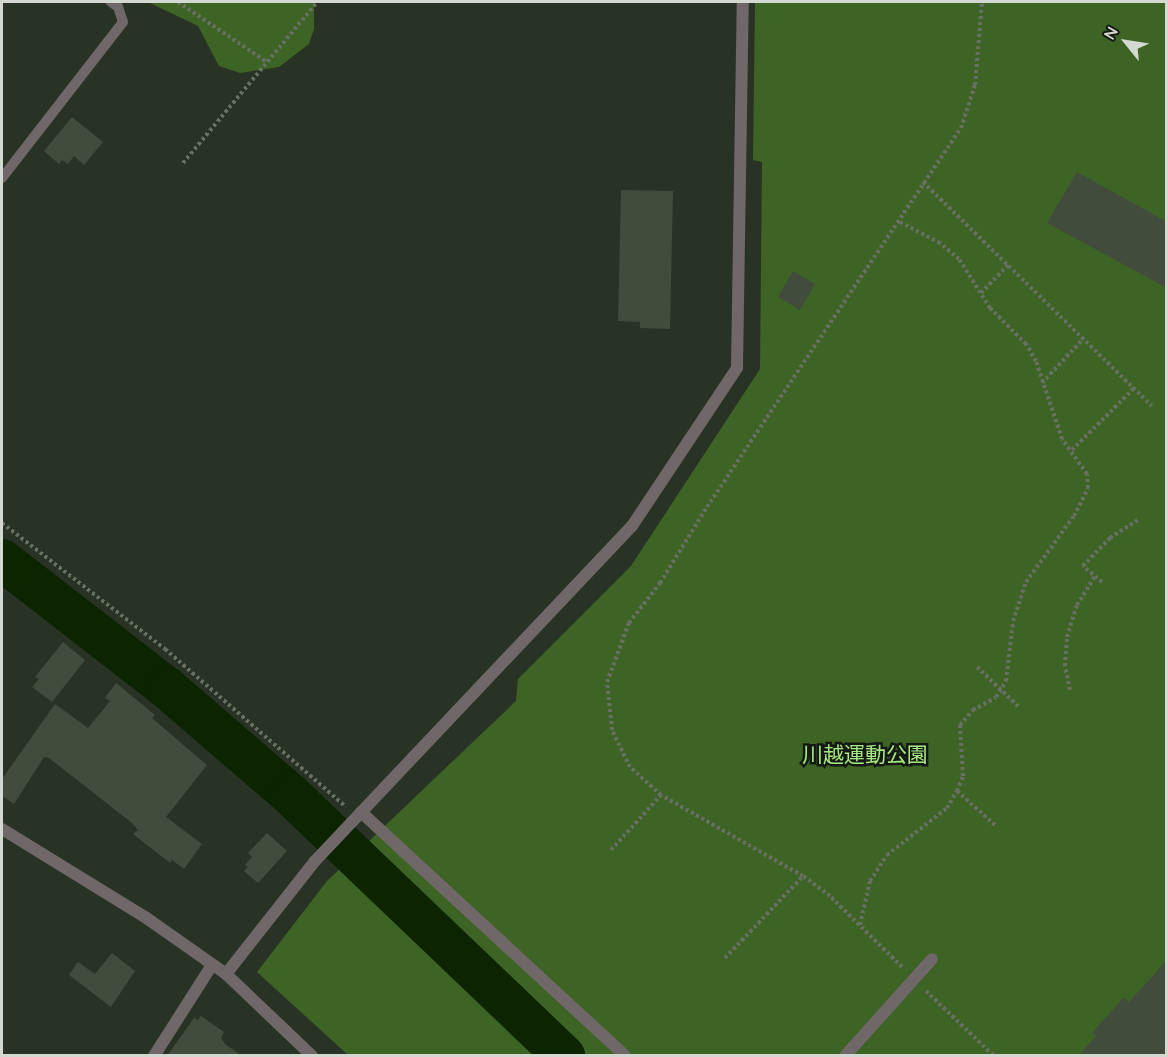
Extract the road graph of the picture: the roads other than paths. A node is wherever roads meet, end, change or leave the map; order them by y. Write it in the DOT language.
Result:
graph roads {
  1 [pos="111,2"];
  2 [pos="743,2"];
  3 [pos="2,177"];
  4 [pos="356,817"];
  5 [pos="2,829"];
  6 [pos="932,959"];
  7 [pos="212,965"];
  8 [pos="226,975"];
  9 [pos="154,1056"];
  10 [pos="312,1056"];
  11 [pos="625,1056"];
  12 [pos="845,1056"];
  1 -- 3 [label="lane"];
  2 -- 4 [label="street"];
  4 -- 8 [label="street"];
  4 -- 11 [label="street"];
  5 -- 7 [label="street"];
  6 -- 12 [label="street"];
  7 -- 8 [label="street"];
  7 -- 9 [label="street"];
  8 -- 10 [label="street"];
}
